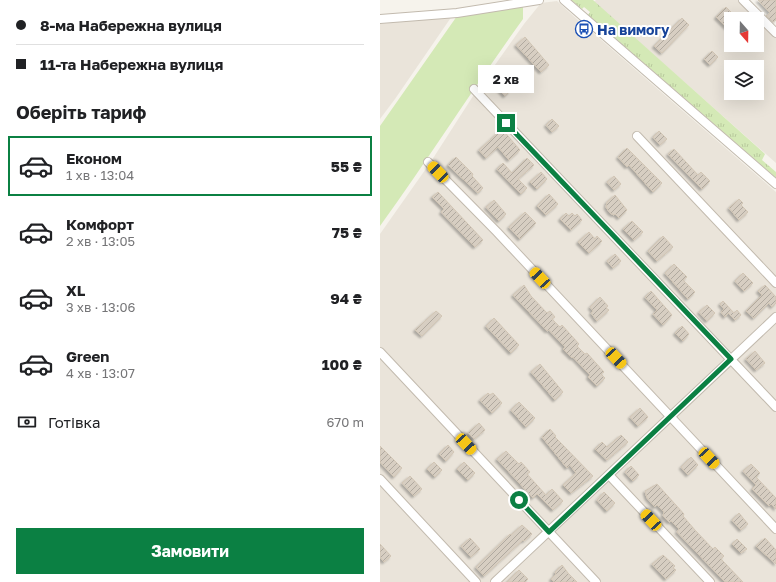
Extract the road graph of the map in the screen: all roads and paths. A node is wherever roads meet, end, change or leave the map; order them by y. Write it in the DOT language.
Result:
graph roads {
  1 [pos="539,0"];
  2 [pos="564,0"];
  3 [pos="743,0"];
  4 [pos="380,19"];
  5 [pos="776,33"];
  6 [pos="474,89"];
  7 [pos="637,136"];
  8 [pos="428,162"];
  9 [pos="776,184"];
  10 [pos="776,283"];
  11 [pos="776,317"];
  12 [pos="380,352"];
  13 [pos="731,359"];
  14 [pos="776,407"];
  15 [pos="670,416"];
  16 [pos="609,475"];
  17 [pos="380,480"];
  18 [pos="776,529"];
  19 [pos="549,532"];
  20 [pos="476,582"];
  21 [pos="495,582"];
  22 [pos="596,582"];
  23 [pos="710,582"];
  1 -- 4 [label="street"];
  2 -- 9 [label="street"];
  3 -- 5 [label="street"];
  6 -- 13 [label="street"];
  7 -- 10 [label="street"];
  8 -- 15 [label="street"];
  11 -- 13 [label="street"];
  12 -- 19 [label="street"];
  13 -- 14 [label="street"];
  13 -- 15 [label="street"];
  15 -- 16 [label="street"];
  15 -- 18 [label="street"];
  16 -- 19 [label="street"];
  16 -- 23 [label="street"];
  17 -- 20 [label="street"];
  19 -- 21 [label="street"];
  19 -- 22 [label="street"];
}
